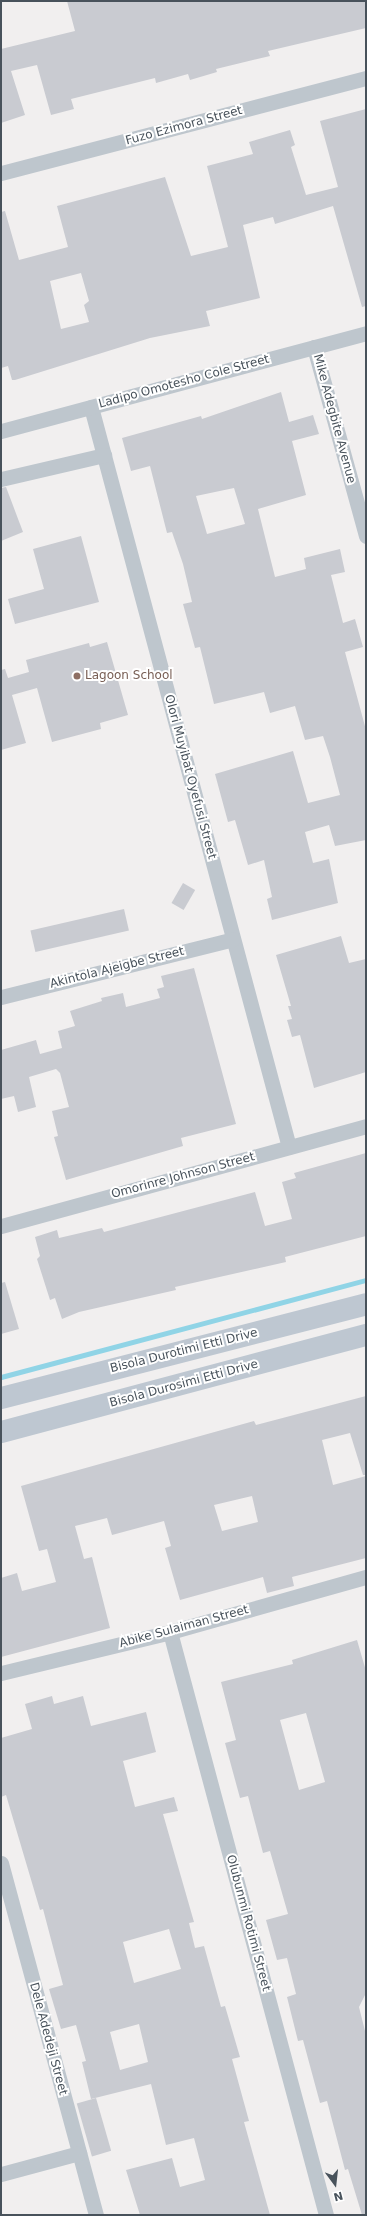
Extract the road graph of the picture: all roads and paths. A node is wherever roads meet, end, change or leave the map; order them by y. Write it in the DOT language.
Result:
graph roads {
  1 [pos="366,78"];
  2 [pos="1,173"];
  3 [pos="366,333"];
  4 [pos="314,347"];
  5 [pos="91,407"];
  6 [pos="1,431"];
  7 [pos="104,455"];
  8 [pos="1,479"];
  9 [pos="366,536"];
  10 [pos="233,939"];
  11 [pos="1,997"];
  12 [pos="366,1126"];
  13 [pos="289,1146"];
  14 [pos="1,1226"];
  15 [pos="366,1304"];
  16 [pos="366,1335"];
  17 [pos="1,1398"];
  18 [pos="1,1432"];
  19 [pos="366,1578"];
  20 [pos="170,1632"];
  21 [pos="1,1673"];
  22 [pos="1,1863"];
  23 [pos="79,2153"];
  24 [pos="1,2174"];
  25 [pos="96,2215"];
  26 [pos="326,2215"];
  1 -- 2 [label="street, Fuzo Ezimora Street"];
  3 -- 4 [label="street, Ladipo Omotesho Cole Street"];
  4 -- 5 [label="street, Ladipo Omotesho Cole Street"];
  4 -- 9 [label="street, Mike Adegbite Avenue"];
  5 -- 6 [label="street, Ladipo Omotesho Cole Street"];
  5 -- 7 [label="street, Olori Muyibat Oyefusi Street"];
  7 -- 8 [label="street"];
  7 -- 10 [label="street, Olori Muyibat Oyefusi Street"];
  10 -- 11 [label="street, Akintola Ajeigbe Street"];
  10 -- 13 [label="street, Olori Muyibat Oyefusi Street"];
  12 -- 13 [label="street, Omorinre Johnson Street"];
  13 -- 14 [label="street, Omorinre Johnson Street"];
  15 -- 17 [label="main road, Bisola Durotimi Etti Drive"];
  16 -- 18 [label="main road, Bisola Durosimi Etti Drive"];
  19 -- 20 [label="street, Abike Sulaiman Street"];
  20 -- 21 [label="street, Abike Sulaiman Street"];
  20 -- 26 [label="street, Olubunmi Rotimi Street"];
  22 -- 23 [label="street, Dele Adedeji Street"];
  23 -- 24 [label="street"];
  23 -- 25 [label="street, Dele Adedeji Street"];
}
